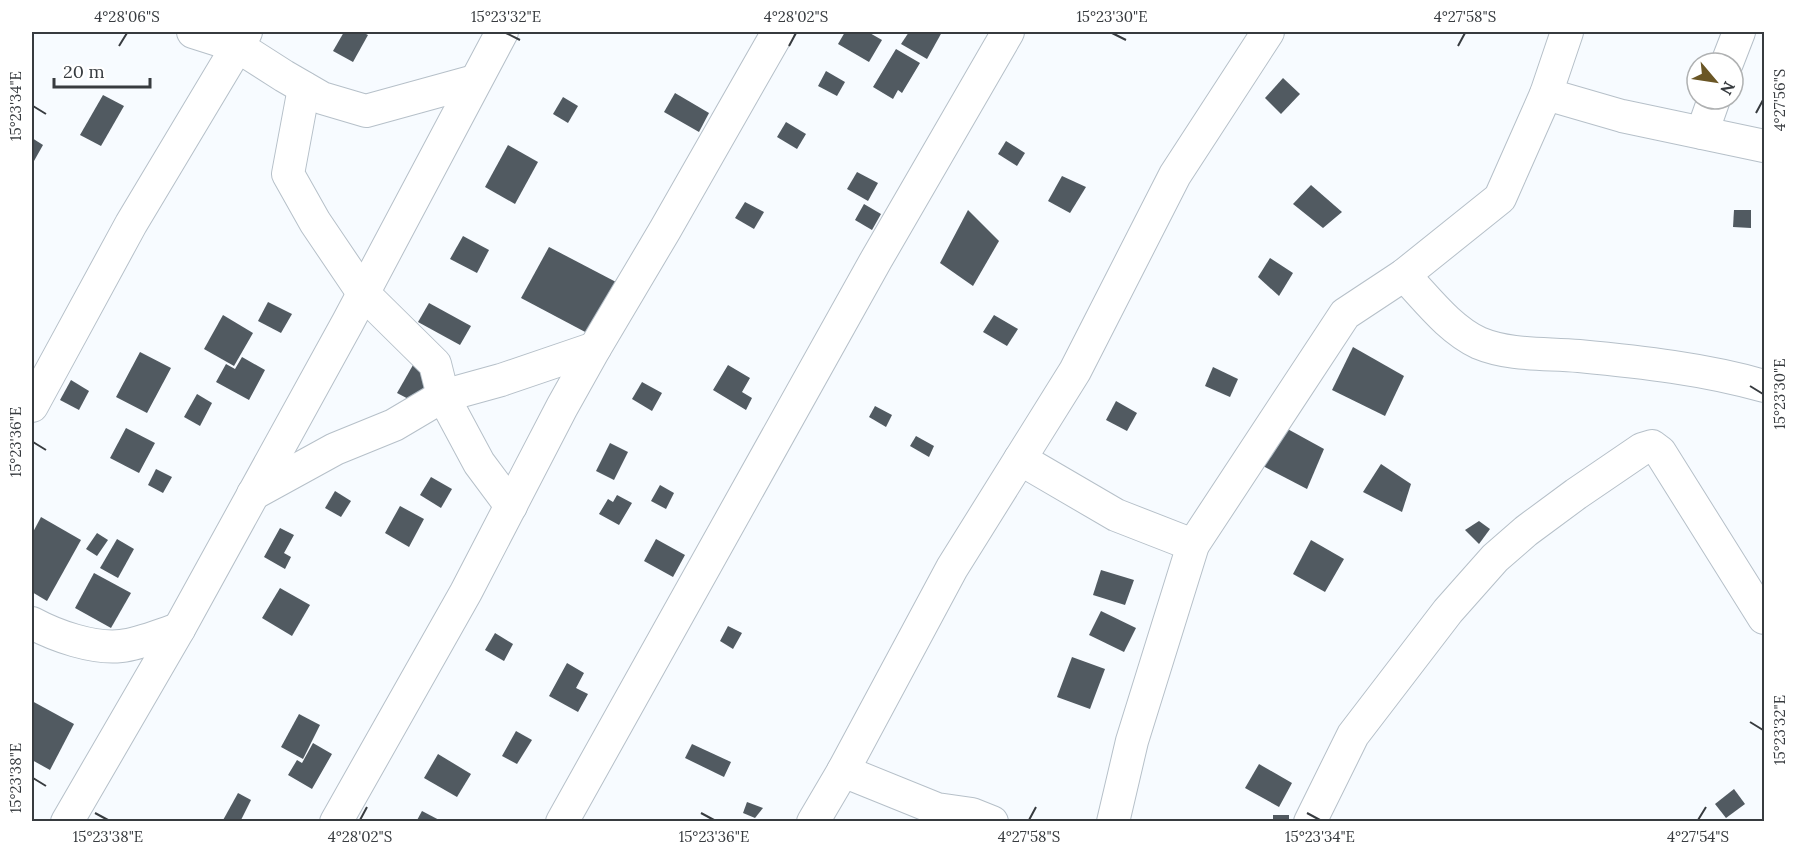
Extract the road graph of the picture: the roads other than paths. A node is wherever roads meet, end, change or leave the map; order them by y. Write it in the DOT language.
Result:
graph roads {
  1 [pos="193,32"];
  2 [pos="502,32"];
  3 [pos="778,32"];
  4 [pos="1008,32"];
  5 [pos="1268,32"];
  6 [pos="1567,32"];
  7 [pos="1739,32"];
  8 [pos="242,39"];
  9 [pos="1732,51"];
  10 [pos="476,81"];
  11 [pos="304,88"];
  12 [pos="1546,94"];
  13 [pos="1710,111"];
  14 [pos="1702,133"];
  15 [pos="1764,146"];
  16 [pos="1404,276"];
  17 [pos="363,293"];
  18 [pos="595,348"];
  19 [pos="1764,386"];
  20 [pos="35,393"];
  21 [pos="443,396"];
  22 [pos="1020,459"];
  23 [pos="253,494"];
  24 [pos="511,506"];
  25 [pos="1193,545"];
  26 [pos="1760,599"];
  27 [pos="32,623"];
  28 [pos="179,629"];
  29 [pos="843,771"];
  30 [pos="67,822"];
  31 [pos="336,822"];
  32 [pos="562,822"];
  33 [pos="813,822"];
  34 [pos="992,822"];
  35 [pos="1113,822"];
  36 [pos="1310,822"];
  1 -- 8 [label="street"];
  2 -- 10 [label="street"];
  3 -- 18 [label="street"];
  4 -- 32 [label="street"];
  5 -- 22 [label="street"];
  6 -- 12 [label="street"];
  7 -- 9 [label="street"];
  8 -- 11 [label="street"];
  8 -- 20 [label="street"];
  10 -- 11 [label="street"];
  10 -- 17 [label="street"];
  11 -- 17 [label="street"];
  12 -- 14 [label="street"];
  12 -- 16 [label="street"];
  13 -- 14 [label="street"];
  14 -- 15 [label="street"];
  16 -- 19 [label="street"];
  16 -- 25 [label="street"];
  17 -- 21 [label="street"];
  17 -- 23 [label="street"];
  18 -- 21 [label="street"];
  18 -- 24 [label="street"];
  21 -- 23 [label="street"];
  21 -- 24 [label="street"];
  22 -- 25 [label="street"];
  22 -- 29 [label="street"];
  23 -- 28 [label="street"];
  24 -- 31 [label="street"];
  25 -- 35 [label="street"];
  26 -- 36 [label="street"];
  27 -- 28 [label="street"];
  28 -- 30 [label="street"];
  29 -- 33 [label="street"];
  29 -- 34 [label="street"];
}
